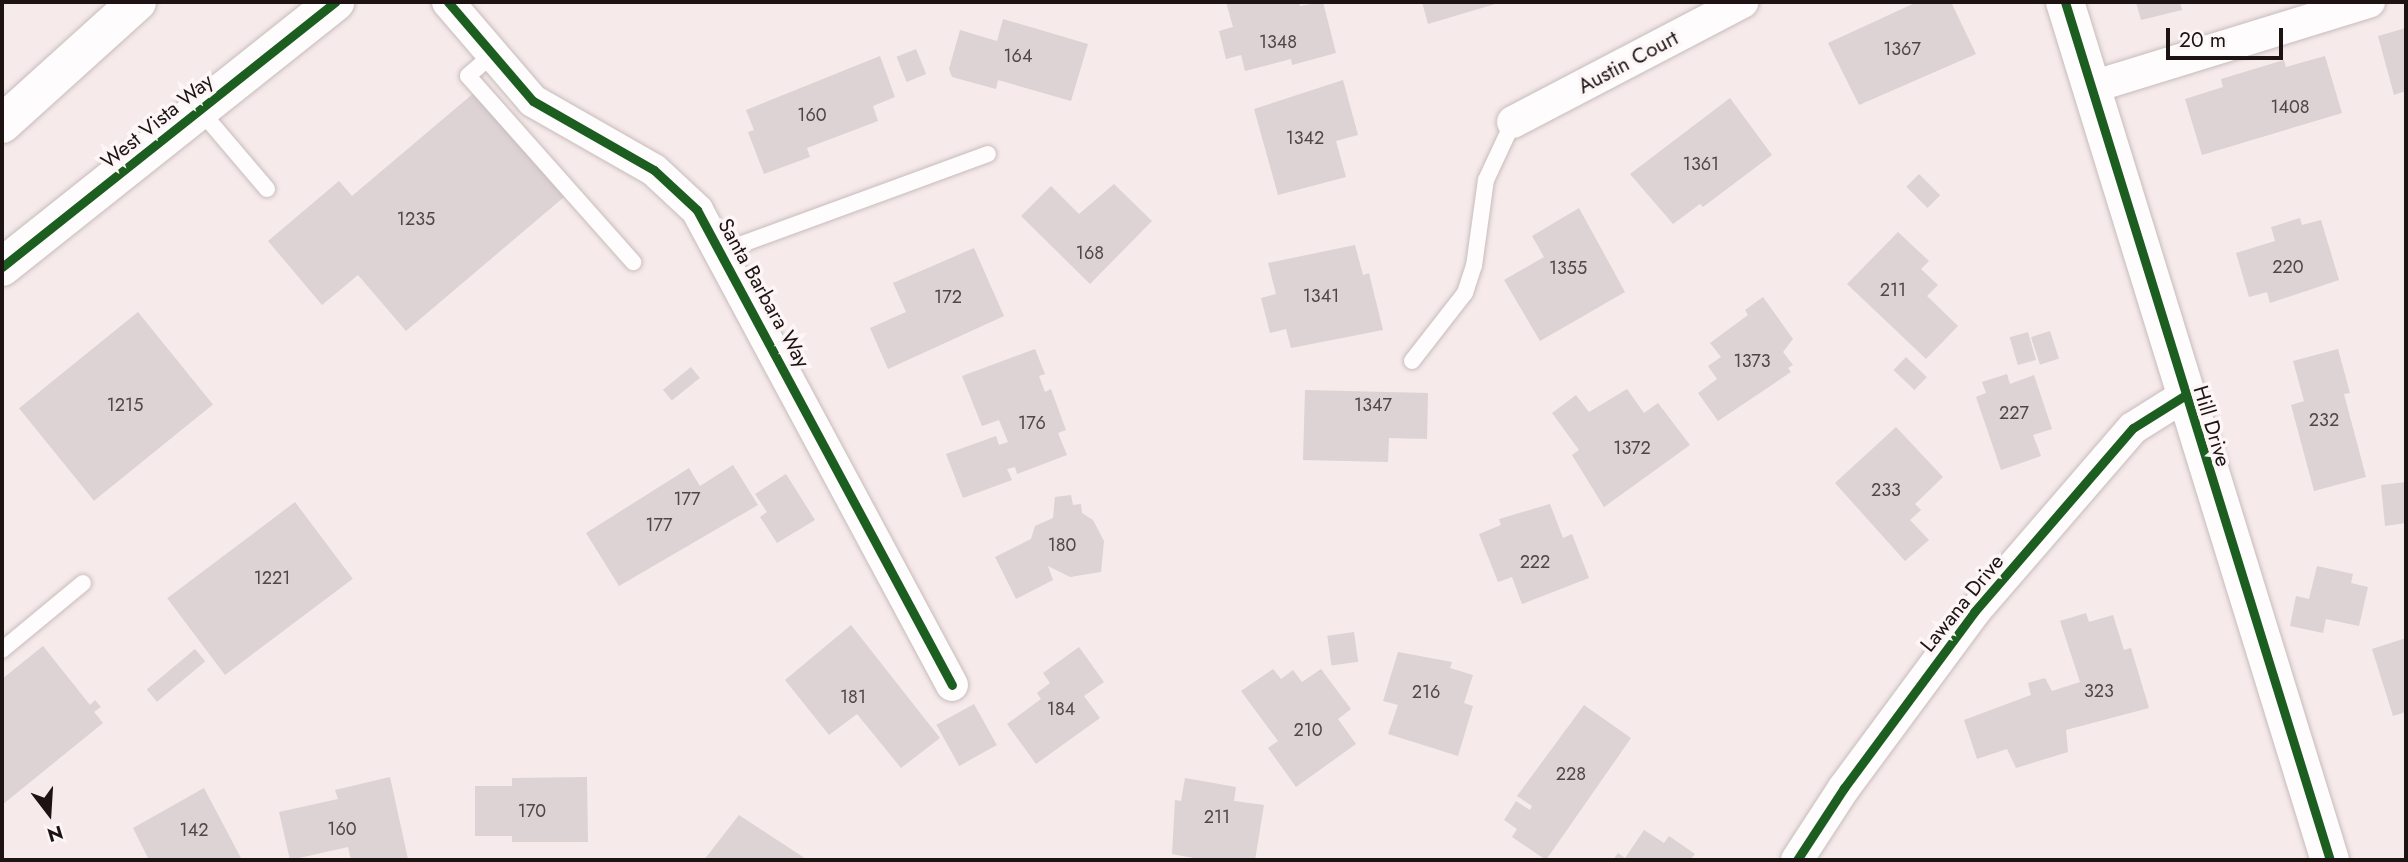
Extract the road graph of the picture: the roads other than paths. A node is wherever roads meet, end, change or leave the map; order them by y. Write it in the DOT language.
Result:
graph roads {
  1 [pos="137,2"];
  2 [pos="335,2"];
  3 [pos="448,2"];
  4 [pos="1743,2"];
  5 [pos="2065,2"];
  6 [pos="2369,2"];
  7 [pos="493,54"];
  8 [pos="2092,87"];
  9 [pos="199,109"];
  10 [pos="1513,122"];
  11 [pos="2,124"];
  12 [pos="988,154"];
  13 [pos="267,189"];
  14 [pos="723,251"];
  15 [pos="633,262"];
  16 [pos="2,267"];
  17 [pos="1412,361"];
  18 [pos="2184,396"];
  19 [pos="83,583"];
  20 [pos="2,649"];
  21 [pos="952,685"];
  22 [pos="1797,860"];
  23 [pos="2330,860"];
  1 -- 11 [label="main road"];
  2 -- 9 [label="main road, West Vista Way"];
  3 -- 7 [label="street, Santa Barbara Way"];
  4 -- 10 [label="street, Austin Court"];
  5 -- 8 [label="main road, Hill Drive"];
  6 -- 8 [label="street"];
  7 -- 14 [label="street, Santa Barbara Way"];
  7 -- 15 [label="lane"];
  8 -- 18 [label="main road, Hill Drive"];
  9 -- 13 [label="lane"];
  9 -- 16 [label="main road, West Vista Way"];
  10 -- 17 [label="lane"];
  12 -- 14 [label="lane"];
  14 -- 21 [label="street, Santa Barbara Way"];
  18 -- 22 [label="street, Lawana Drive"];
  18 -- 23 [label="main road, Hill Drive"];
  19 -- 20 [label="lane"];
}
